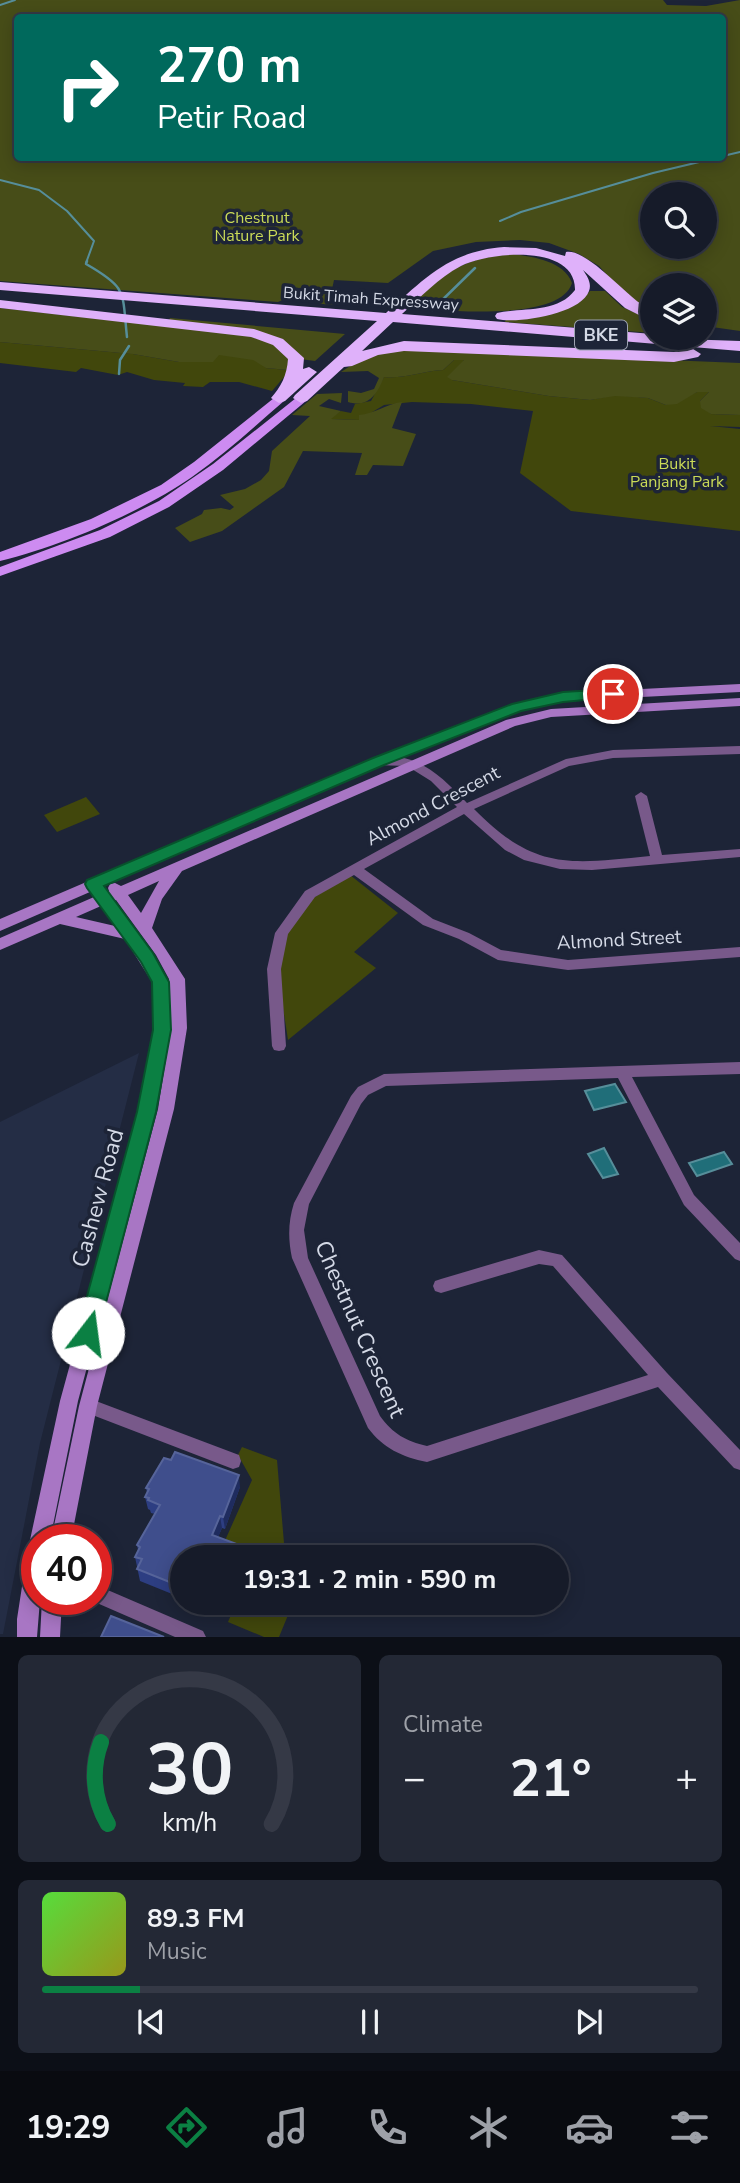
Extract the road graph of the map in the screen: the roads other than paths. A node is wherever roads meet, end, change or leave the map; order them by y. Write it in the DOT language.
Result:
graph roads {
  1 [pos="0,286"];
  2 [pos="0,298"];
  3 [pos="23,298"];
  4 [pos="0,304"];
  5 [pos="155,310"];
  6 [pos="640,311"];
  7 [pos="466,320"];
  8 [pos="717,332"];
  9 [pos="740,335"];
  10 [pos="740,346"];
  11 [pos="693,354"];
  12 [pos="740,358"];
  13 [pos="340,359"];
  14 [pos="279,398"];
  15 [pos="301,398"];
  16 [pos="0,557"];
  17 [pos="0,572"];
  18 [pos="740,688"];
  19 [pos="698,690"];
  20 [pos="740,702"];
  21 [pos="705,704"];
  22 [pos="424,743"];
  23 [pos="740,753"];
  24 [pos="378,762"];
  25 [pos="413,764"];
  26 [pos="641,796"];
  27 [pos="464,808"];
  28 [pos="233,823"];
  29 [pos="242,839"];
  30 [pos="740,853"];
  31 [pos="657,860"];
  32 [pos="181,866"];
  33 [pos="356,870"];
  34 [pos="108,878"];
  35 [pos="93,884"];
  36 [pos="112,897"];
  37 [pos="59,919"];
  38 [pos="0,925"];
  39 [pos="138,932"];
  40 [pos="0,944"];
  41 [pos="740,952"];
  42 [pos="279,1046"];
  43 [pos="740,1068"];
  44 [pos="622,1072"];
  45 [pos="740,1254"];
  46 [pos="441,1286"];
  47 [pos="661,1378"];
  48 [pos="88,1406"];
  49 [pos="233,1461"];
  50 [pos="740,1462"];
  51 [pos="43,1524"];
  52 [pos="64,1524"];
  53 [pos="112,1601"];
  54 [pos="30,1615"];
  55 [pos="51,1615"];
  56 [pos="27,1637"];
  57 [pos="50,1637"];
  58 [pos="197,1637"];
  1 -- 3 [label="highway, Bukit Timah Expressway / BKE"];
  2 -- 3 [label="highway, Bukit Timah Expressway / BKE"];
  3 -- 4 [label="highway"];
  3 -- 5 [label="highway"];
  3 -- 5 [label="highway, Bukit Timah Expressway / BKE"];
  5 -- 7 [label="highway, Bukit Timah Expressway / BKE"];
  5 -- 11 [label="highway, Bukit Timah Expressway / BKE"];
  5 -- 14 [label="highway"];
  6 -- 13 [label="highway"];
  7 -- 10 [label="highway, Bukit Timah Expressway / BKE"];
  7 -- 13 [label="highway"];
  8 -- 9 [label="highway"];
  11 -- 12 [label="highway, Bukit Timah Expressway / BKE"];
  11 -- 13 [label="highway"];
  13 -- 14 [label="highway"];
  13 -- 15 [label="highway"];
  14 -- 16 [label="main road"];
  15 -- 17 [label="main road"];
  18 -- 19 [label="main road"];
  19 -- 21 [label="main road"];
  19 -- 22 [label="main road"];
  20 -- 21 [label="main road"];
  21 -- 25 [label="main road"];
  22 -- 24 [label="main road"];
  22 -- 25 [label="street"];
  23 -- 27 [label="street, Almond Crescent"];
  24 -- 25 [label="street"];
  24 -- 28 [label="main road"];
  25 -- 27 [label="street"];
  25 -- 29 [label="main road"];
  26 -- 31 [label="street"];
  27 -- 31 [label="street"];
  27 -- 33 [label="street, Almond Crescent"];
  28 -- 29 [label="main road"];
  28 -- 34 [label="main road"];
  29 -- 32 [label="main road"];
  30 -- 31 [label="street"];
  32 -- 36 [label="main road"];
  32 -- 39 [label="main road"];
  33 -- 41 [label="street, Almond Street"];
  33 -- 42 [label="street, Almond Crescent"];
  34 -- 35 [label="main road"];
  34 -- 36 [label="main road, Cashew Road"];
  35 -- 36 [label="main road, Cashew Road"];
  35 -- 38 [label="main road"];
  36 -- 37 [label="main road"];
  36 -- 39 [label="main road, Cashew Road"];
  37 -- 39 [label="main road"];
  37 -- 40 [label="main road"];
  39 -- 48 [label="main road, Cashew Road"];
  39 -- 51 [label="main road, Cashew Road"];
  43 -- 44 [label="street, Chestnut Crescent"];
  44 -- 45 [label="street"];
  44 -- 47 [label="street, Chestnut Crescent"];
  46 -- 47 [label="street"];
  47 -- 50 [label="street"];
  48 -- 49 [label="street"];
  48 -- 52 [label="main road, Cashew Road"];
  53 -- 58 [label="street"];
  54 -- 56 [label="main road"];
  55 -- 57 [label="main road"];
}
